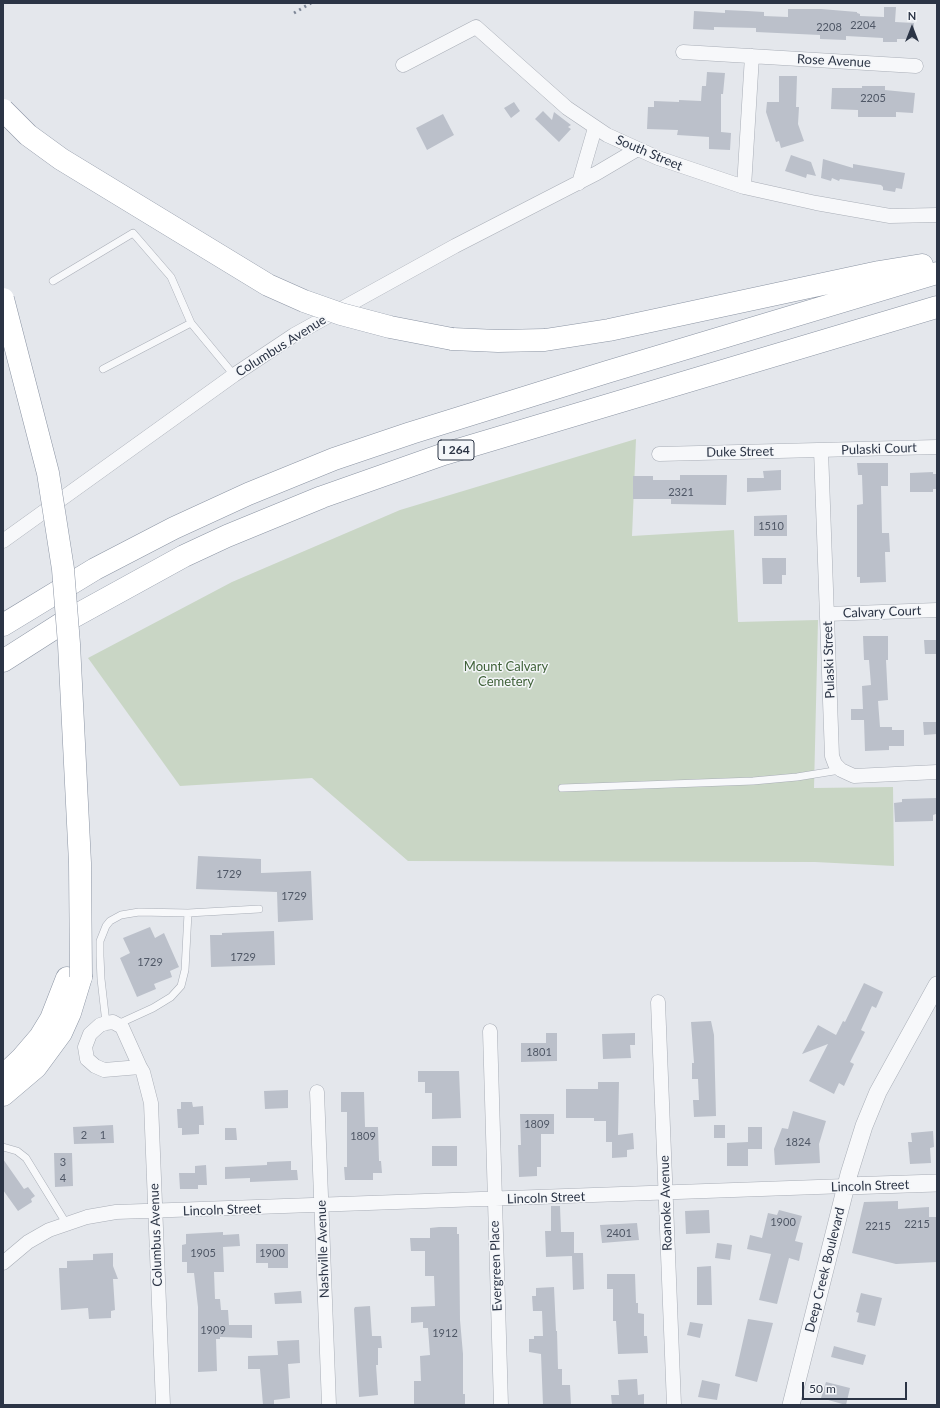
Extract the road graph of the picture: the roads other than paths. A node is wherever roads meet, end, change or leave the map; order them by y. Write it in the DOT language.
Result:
graph roads {
  1 [pos="684,52"];
  2 [pos="752,56"];
  3 [pos="403,65"];
  4 [pos="916,66"];
  5 [pos="3,110"];
  6 [pos="595,128"];
  7 [pos="636,150"];
  8 [pos="579,183"];
  9 [pos="744,187"];
  10 [pos="937,215"];
  11 [pos="937,263"];
  12 [pos="937,273"];
  13 [pos="53,281"];
  14 [pos="3,300"];
  15 [pos="937,307"];
  16 [pos="191,323"];
  17 [pos="3,355"];
  18 [pos="103,369"];
  19 [pos="234,375"];
  20 [pos="937,447"];
  21 [pos="821,450"];
  22 [pos="659,454"];
  23 [pos="3,541"];
  24 [pos="937,610"];
  25 [pos="827,614"];
  26 [pos="3,625"];
  27 [pos="25,646"];
  28 [pos="3,661"];
  29 [pos="3,668"];
  30 [pos="841,770"];
  31 [pos="937,772"];
  32 [pos="562,788"];
  33 [pos="259,909"];
  34 [pos="188,913"];
  35 [pos="75,976"];
  36 [pos="937,985"];
  37 [pos="658,1002"];
  38 [pos="112,1024"];
  39 [pos="490,1031"];
  40 [pos="140,1067"];
  41 [pos="3,1076"];
  42 [pos="317,1092"];
  43 [pos="3,1095"];
  44 [pos="3,1147"];
  45 [pos="937,1183"];
  46 [pos="846,1186"];
  47 [pos="666,1193"];
  48 [pos="494,1200"];
  49 [pos="322,1206"];
  50 [pos="155,1212"];
  51 [pos="66,1223"];
  52 [pos="3,1264"];
  53 [pos="162,1405"];
  54 [pos="329,1405"];
  55 [pos="501,1405"];
  56 [pos="674,1405"];
  57 [pos="791,1405"];
  1 -- 2 [label="street, Rose Avenue"];
  2 -- 4 [label="street, Rose Avenue"];
  2 -- 9 [label="street"];
  3 -- 6 [label="street, South Street"];
  5 -- 11 [label="highway, bridge"];
  6 -- 7 [label="street, South Street"];
  6 -- 8 [label="street"];
  7 -- 8 [label="street, Columbus Avenue"];
  7 -- 9 [label="street, South Street"];
  8 -- 19 [label="street, Columbus Avenue"];
  9 -- 10 [label="street, South Street"];
  12 -- 26 [label="highway, I 264"];
  13 -- 16 [label="lane"];
  14 -- 35 [label="highway, bridge"];
  15 -- 27 [label="highway, I 264"];
  16 -- 18 [label="lane"];
  16 -- 19 [label="lane"];
  17 -- 35 [label="highway"];
  19 -- 23 [label="street, Columbus Avenue"];
  20 -- 21 [label="street, Pulaski Court"];
  21 -- 22 [label="street, Duke Street"];
  21 -- 25 [label="street, Pulaski Street"];
  24 -- 25 [label="street, Calvary Court"];
  25 -- 30 [label="street, Pulaski Street"];
  27 -- 28 [label="highway, I 264"];
  27 -- 29 [label="highway"];
  30 -- 31 [label="street"];
  30 -- 32 [label="lane"];
  33 -- 34 [label="lane"];
  34 -- 38 [label="lane"];
  34 -- 38 [label="lane"];
  35 -- 41 [label="highway"];
  35 -- 43 [label="highway"];
  36 -- 46 [label="street, Deep Creek Boulevard"];
  37 -- 47 [label="street, Roanoke Avenue"];
  38 -- 40 [label="street, Columbus Avenue"];
  38 -- 40 [label="street"];
  39 -- 48 [label="street, Evergreen Place"];
  40 -- 50 [label="street, Columbus Avenue"];
  42 -- 49 [label="street, Nashville Avenue"];
  44 -- 51 [label="lane"];
  45 -- 46 [label="street, Lincoln Street"];
  46 -- 47 [label="street, Lincoln Street"];
  46 -- 57 [label="street, Deep Creek Boulevard"];
  47 -- 48 [label="street, Lincoln Street"];
  47 -- 56 [label="street, Roanoke Avenue"];
  48 -- 49 [label="street, Lincoln Street"];
  48 -- 55 [label="street, Evergreen Place"];
  49 -- 50 [label="street, Lincoln Street"];
  49 -- 54 [label="street, Nashville Avenue"];
  50 -- 51 [label="street, Lincoln Street"];
  50 -- 53 [label="street, Columbus Avenue"];
  51 -- 52 [label="street, Lincoln Street"];
}
